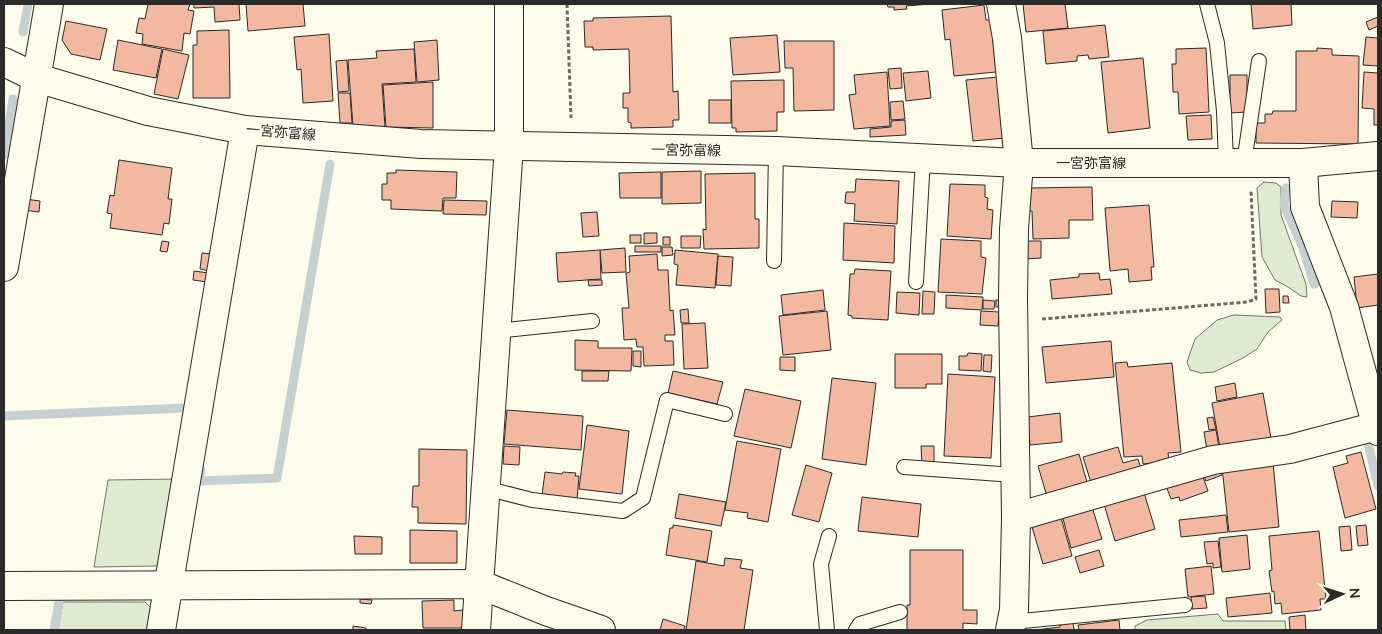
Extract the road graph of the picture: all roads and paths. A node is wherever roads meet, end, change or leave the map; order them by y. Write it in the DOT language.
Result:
graph roads {
  1 [pos="50,4"];
  2 [pos="509,4"];
  3 [pos="567,4"];
  4 [pos="1001,4"];
  5 [pos="1206,4"];
  6 [pos="1259,61"];
  7 [pos="4,62"];
  8 [pos="37,78"];
  9 [pos="244,130"];
  10 [pos="509,146"];
  11 [pos="572,148"];
  12 [pos="776,152"];
  13 [pos="1378,156"];
  14 [pos="923,158"];
  15 [pos="1019,163"];
  16 [pos="1240,163"];
  17 [pos="1303,163"];
  18 [pos="774,261"];
  19 [pos="4,267"];
  20 [pos="916,282"];
  21 [pos="592,321"];
  22 [pos="1013,321"];
  23 [pos="496,331"];
  24 [pos="725,414"];
  25 [pos="1378,429"];
  26 [pos="904,467"];
  27 [pos="1014,476"];
  28 [pos="486,488"];
  29 [pos="1016,517"];
  30 [pos="829,536"];
  31 [pos="479,584"];
  32 [pos="4,586"];
  33 [pos="169,586"];
  34 [pos="1185,605"];
  35 [pos="900,612"];
  36 [pos="1011,626"];
  37 [pos="161,630"];
  38 [pos="476,630"];
  39 [pos="601,630"];
  40 [pos="827,630"];
  41 [pos="856,630"];
  1 -- 8 [label="street"];
  2 -- 10 [label="street"];
  3 -- 11 [label="path"];
  4 -- 15 [label="street"];
  5 -- 16 [label="lane"];
  6 -- 16 [label="lane"];
  7 -- 8 [label="street, 一宮弥富線"];
  8 -- 9 [label="street, 一宮弥富線"];
  8 -- 19 [label="street"];
  9 -- 10 [label="street, 一宮弥富線"];
  9 -- 33 [label="street"];
  10 -- 11 [label="street, 一宮弥富線"];
  10 -- 23 [label="street"];
  11 -- 12 [label="street, 一宮弥富線"];
  12 -- 14 [label="street, 一宮弥富線"];
  12 -- 18 [label="lane"];
  13 -- 17 [label="street, 一宮弥富線"];
  14 -- 15 [label="street, 一宮弥富線"];
  14 -- 20 [label="lane"];
  15 -- 16 [label="street, 一宮弥富線"];
  15 -- 22 [label="street"];
  16 -- 17 [label="street, 一宮弥富線"];
  16 -- 22 [label="path"];
  17 -- 25 [label="street"];
  21 -- 23 [label="lane"];
  22 -- 27 [label="street"];
  23 -- 28 [label="street"];
  24 -- 28 [label="lane"];
  25 -- 29 [label="street"];
  26 -- 27 [label="lane"];
  27 -- 29 [label="street"];
  28 -- 31 [label="street"];
  29 -- 36 [label="street"];
  30 -- 40 [label="lane"];
  31 -- 33 [label="street"];
  31 -- 38 [label="street"];
  31 -- 39 [label="street"];
  32 -- 33 [label="street"];
  33 -- 37 [label="street"];
  34 -- 36 [label="lane"];
  35 -- 41 [label="lane"];
}
